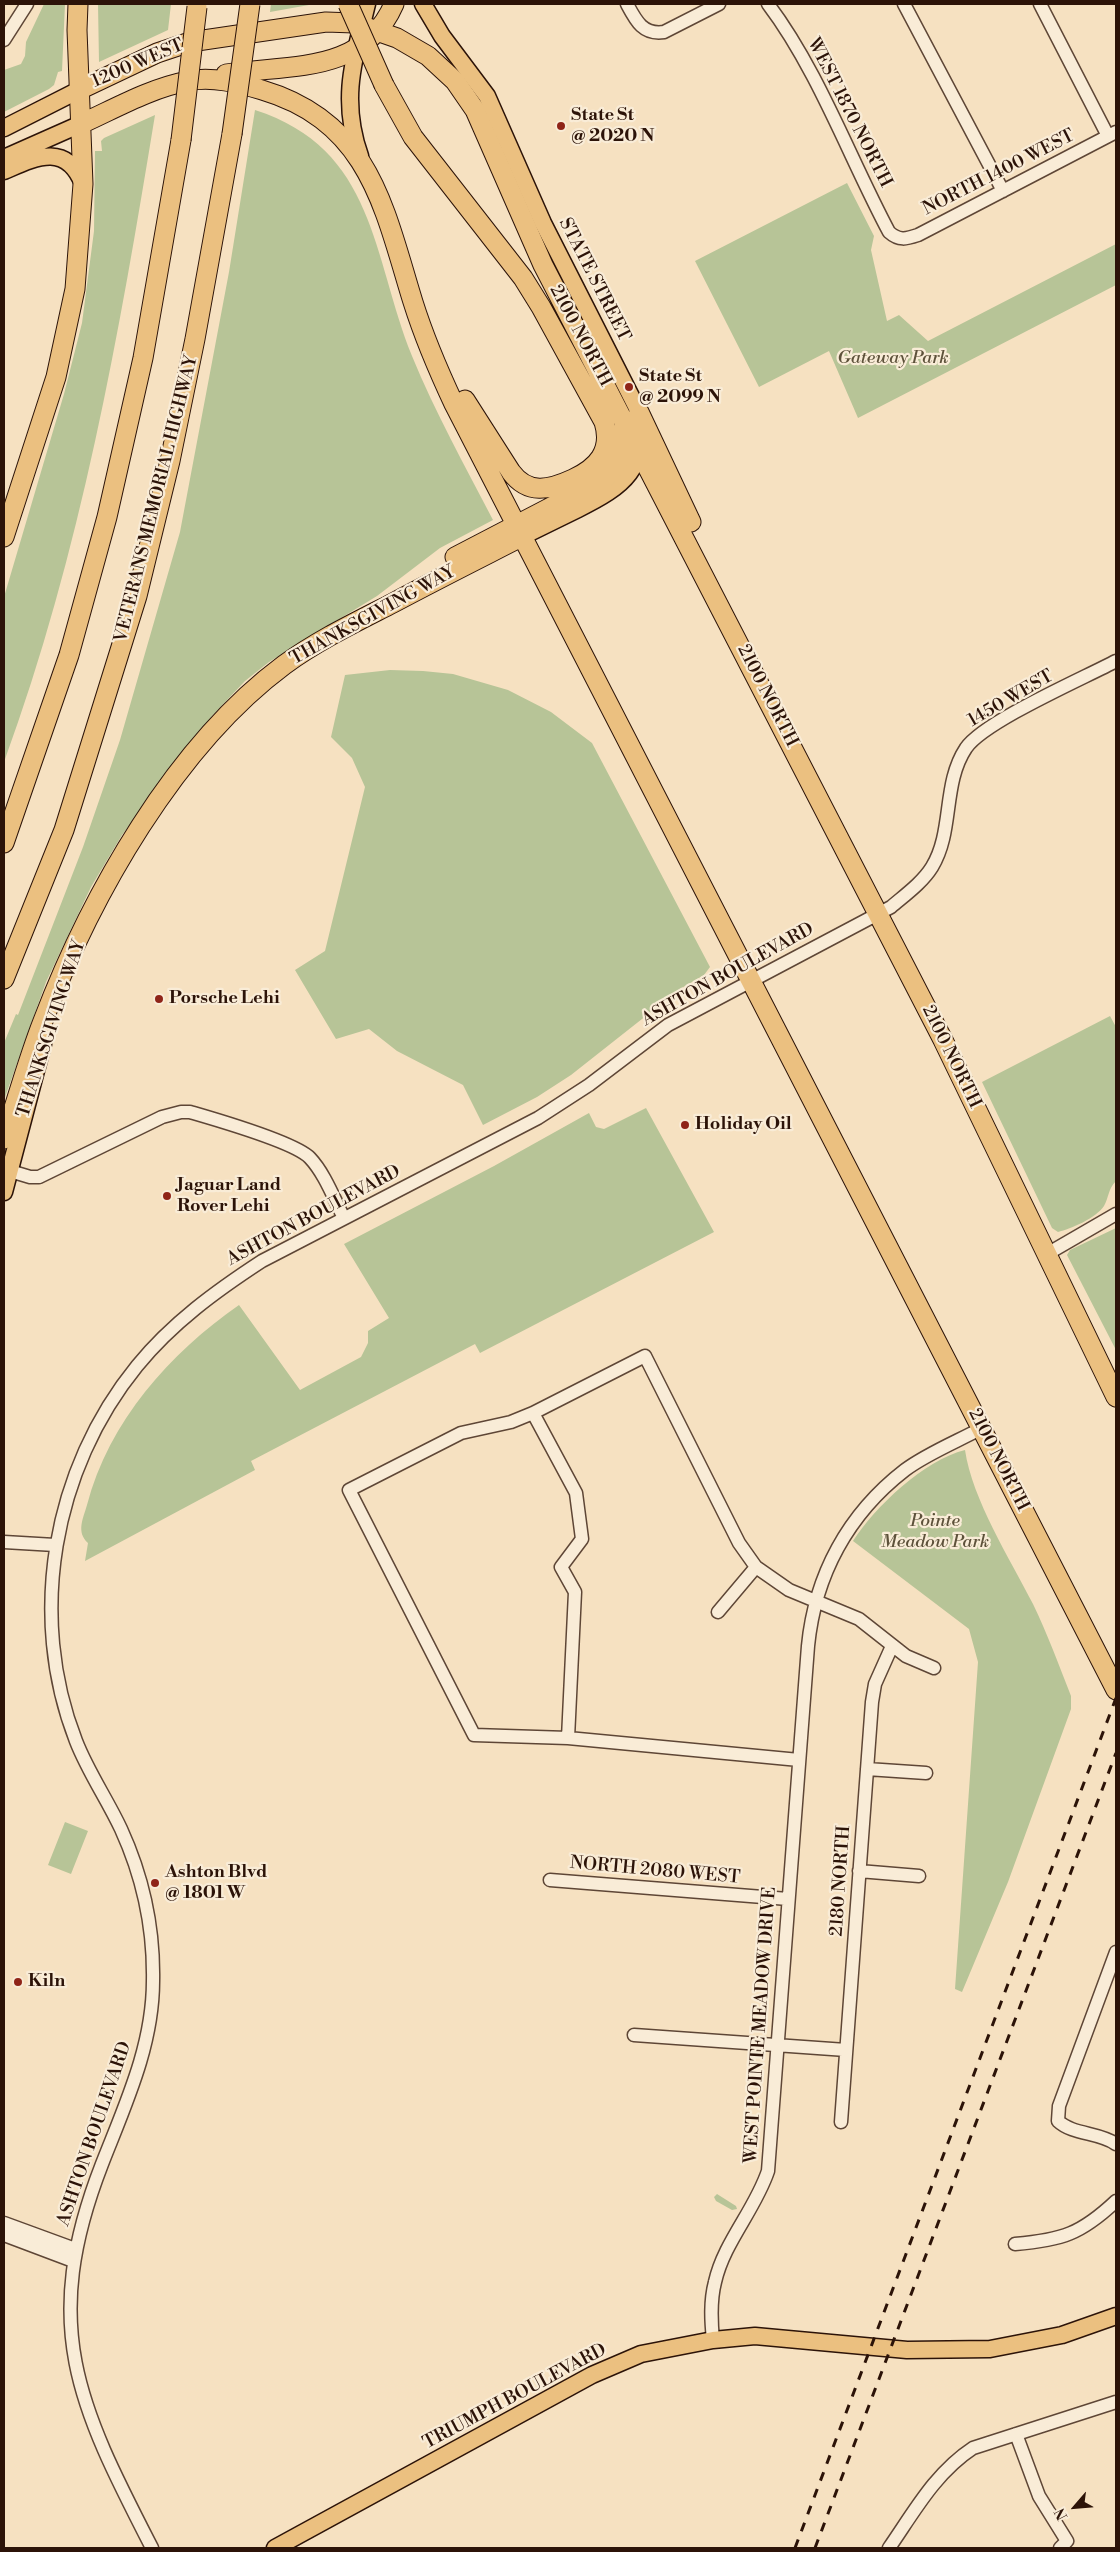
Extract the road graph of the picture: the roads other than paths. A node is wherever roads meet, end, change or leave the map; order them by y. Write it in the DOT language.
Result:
graph roads {
  1 [pos="27,4"];
  2 [pos="78,4"];
  3 [pos="250,4"];
  4 [pos="348,4"];
  5 [pos="354,4"];
  6 [pos="367,4"];
  7 [pos="394,4"];
  8 [pos="423,4"];
  9 [pos="627,4"];
  10 [pos="718,4"];
  11 [pos="768,4"];
  12 [pos="904,4"];
  13 [pos="1040,4"];
  14 [pos="198,6"];
  15 [pos="326,22"];
  16 [pos="370,28"];
  17 [pos="4,40"];
  18 [pos="355,51"];
  19 [pos="200,79"];
  20 [pos="79,90"];
  21 [pos="82,123"];
  22 [pos="4,128"];
  23 [pos="1112,134"];
  24 [pos="4,158"];
  25 [pos="361,158"];
  26 [pos="4,171"];
  27 [pos="83,184"];
  28 [pos="1003,191"];
  29 [pos="391,225"];
  30 [pos="897,238"];
  31 [pos="523,278"];
  32 [pos="626,412"];
  33 [pos="639,449"];
  34 [pos="520,530"];
  35 [pos="4,537"];
  36 [pos="1116,661"];
  37 [pos="759,679"];
  38 [pos="4,843"];
  39 [pos="879,914"];
  40 [pos="73,951"];
  41 [pos="4,979"];
  42 [pos="752,981"];
  43 [pos="4,1140"];
  44 [pos="10,1171"];
  45 [pos="4,1192"];
  46 [pos="1116,1214"];
  47 [pos="344,1218"];
  48 [pos="1046,1254"];
  49 [pos="1116,1397"];
  50 [pos="533,1413"];
  51 [pos="982,1428"];
  52 [pos="4,1542"];
  53 [pos="56,1546"];
  54 [pos="756,1567"];
  55 [pos="816,1601"];
  56 [pos="718,1612"];
  57 [pos="892,1646"];
  58 [pos="934,1668"];
  59 [pos="1116,1690"];
  60 [pos="568,1738"];
  61 [pos="799,1760"];
  62 [pos="867,1770"];
  63 [pos="926,1773"];
  64 [pos="859,1871"];
  65 [pos="919,1876"];
  66 [pos="550,1880"];
  67 [pos="788,1899"];
  68 [pos="1116,1952"];
  69 [pos="634,2035"];
  70 [pos="777,2046"];
  71 [pos="846,2050"];
  72 [pos="841,2122"];
  73 [pos="1116,2144"];
  74 [pos="1116,2201"];
  75 [pos="4,2222"];
  76 [pos="4,2235"];
  77 [pos="1015,2244"];
  78 [pos="74,2255"];
  79 [pos="1116,2316"];
  80 [pos="712,2340"];
  81 [pos="1116,2402"];
  82 [pos="1016,2434"];
  83 [pos="1063,2544"];
  84 [pos="152,2548"];
  85 [pos="275,2548"];
  86 [pos="889,2548"];
  1 -- 17 [label="street"];
  2 -- 20 [label="highway"];
  3 -- 41 [label="highway, VETERANS MEMORIAL HIGHWAY, bridge"];
  4 -- 31 [label="highway, bridge"];
  5 -- 15 [label="highway"];
  6 -- 16 [label="main road"];
  7 -- 16 [label="highway"];
  8 -- 32 [label="main road, STATE STREET"];
  9 -- 10 [label="street"];
  11 -- 30 [label="street, WEST 1870 NORTH"];
  12 -- 28 [label="street"];
  13 -- 23 [label="street"];
  14 -- 38 [label="highway, bridge"];
  15 -- 16 [label="highway, 2100 NORTH"];
  15 -- 20 [label="highway, 1200 WEST"];
  16 -- 18 [label="highway"];
  16 -- 32 [label="highway, 2100 NORTH"];
  18 -- 19 [label="highway"];
  18 -- 25 [label="main road"];
  19 -- 21 [label="highway, 2100 NORTH"];
  19 -- 25 [label="highway, 2100 NORTH"];
  20 -- 21 [label="highway"];
  20 -- 22 [label="main road, 1200 WEST"];
  21 -- 24 [label="main road"];
  21 -- 27 [label="highway"];
  23 -- 28 [label="street, NORTH 1400 WEST"];
  25 -- 29 [label="highway, 2100 NORTH"];
  26 -- 27 [label="main road"];
  27 -- 35 [label="highway"];
  28 -- 30 [label="street, NORTH 1400 WEST"];
  29 -- 31 [label="highway"];
  29 -- 34 [label="highway, 2100 NORTH"];
  31 -- 32 [label="highway"];
  32 -- 33 [label="highway, 2100 NORTH"];
  32 -- 34 [label="highway, THANKSGIVING WAY"];
  32 -- 37 [label="highway"];
  33 -- 34 [label="main road"];
  33 -- 37 [label="highway, 2100 NORTH"];
  34 -- 40 [label="highway, THANKSGIVING WAY"];
  34 -- 42 [label="highway, 2100 NORTH"];
  36 -- 39 [label="street, 1450 WEST"];
  37 -- 39 [label="highway, 2100 NORTH"];
  39 -- 42 [label="street, ASHTON BOULEVARD"];
  39 -- 48 [label="highway, 2100 NORTH"];
  40 -- 43 [label="highway"];
  40 -- 44 [label="main road, THANKSGIVING WAY"];
  42 -- 47 [label="street, ASHTON BOULEVARD"];
  42 -- 51 [label="highway, 2100 NORTH"];
  44 -- 45 [label="main road, THANKSGIVING WAY"];
  44 -- 47 [label="street"];
  46 -- 48 [label="street"];
  47 -- 53 [label="street, ASHTON BOULEVARD"];
  48 -- 49 [label="highway, 2100 NORTH"];
  50 -- 54 [label="street"];
  50 -- 60 [label="street"];
  50 -- 60 [label="street"];
  51 -- 55 [label="street, WEST POINTE MEADOW DRIVE"];
  51 -- 59 [label="highway, 2100 NORTH"];
  52 -- 53 [label="street"];
  53 -- 78 [label="street, ASHTON BOULEVARD"];
  54 -- 55 [label="street"];
  54 -- 56 [label="street"];
  55 -- 57 [label="street"];
  55 -- 61 [label="street, WEST POINTE MEADOW DRIVE"];
  57 -- 58 [label="street"];
  57 -- 62 [label="street, 2180 NORTH"];
  60 -- 61 [label="street"];
  61 -- 67 [label="street, WEST POINTE MEADOW DRIVE"];
  62 -- 63 [label="street"];
  62 -- 64 [label="street, 2180 NORTH"];
  64 -- 65 [label="street"];
  64 -- 71 [label="street, 2180 NORTH"];
  66 -- 67 [label="street, NORTH 2080 WEST"];
  67 -- 70 [label="street, WEST POINTE MEADOW DRIVE"];
  68 -- 73 [label="street"];
  69 -- 70 [label="street"];
  70 -- 71 [label="street"];
  70 -- 80 [label="street, WEST POINTE MEADOW DRIVE"];
  71 -- 72 [label="street, 2180 NORTH"];
  74 -- 77 [label="street"];
  75 -- 78 [label="street"];
  76 -- 78 [label="street"];
  78 -- 84 [label="street, ASHTON BOULEVARD"];
  79 -- 80 [label="main road, TRIUMPH BOULEVARD"];
  80 -- 85 [label="main road, TRIUMPH BOULEVARD"];
  81 -- 82 [label="street"];
  82 -- 83 [label="street"];
  82 -- 86 [label="street"];
}
